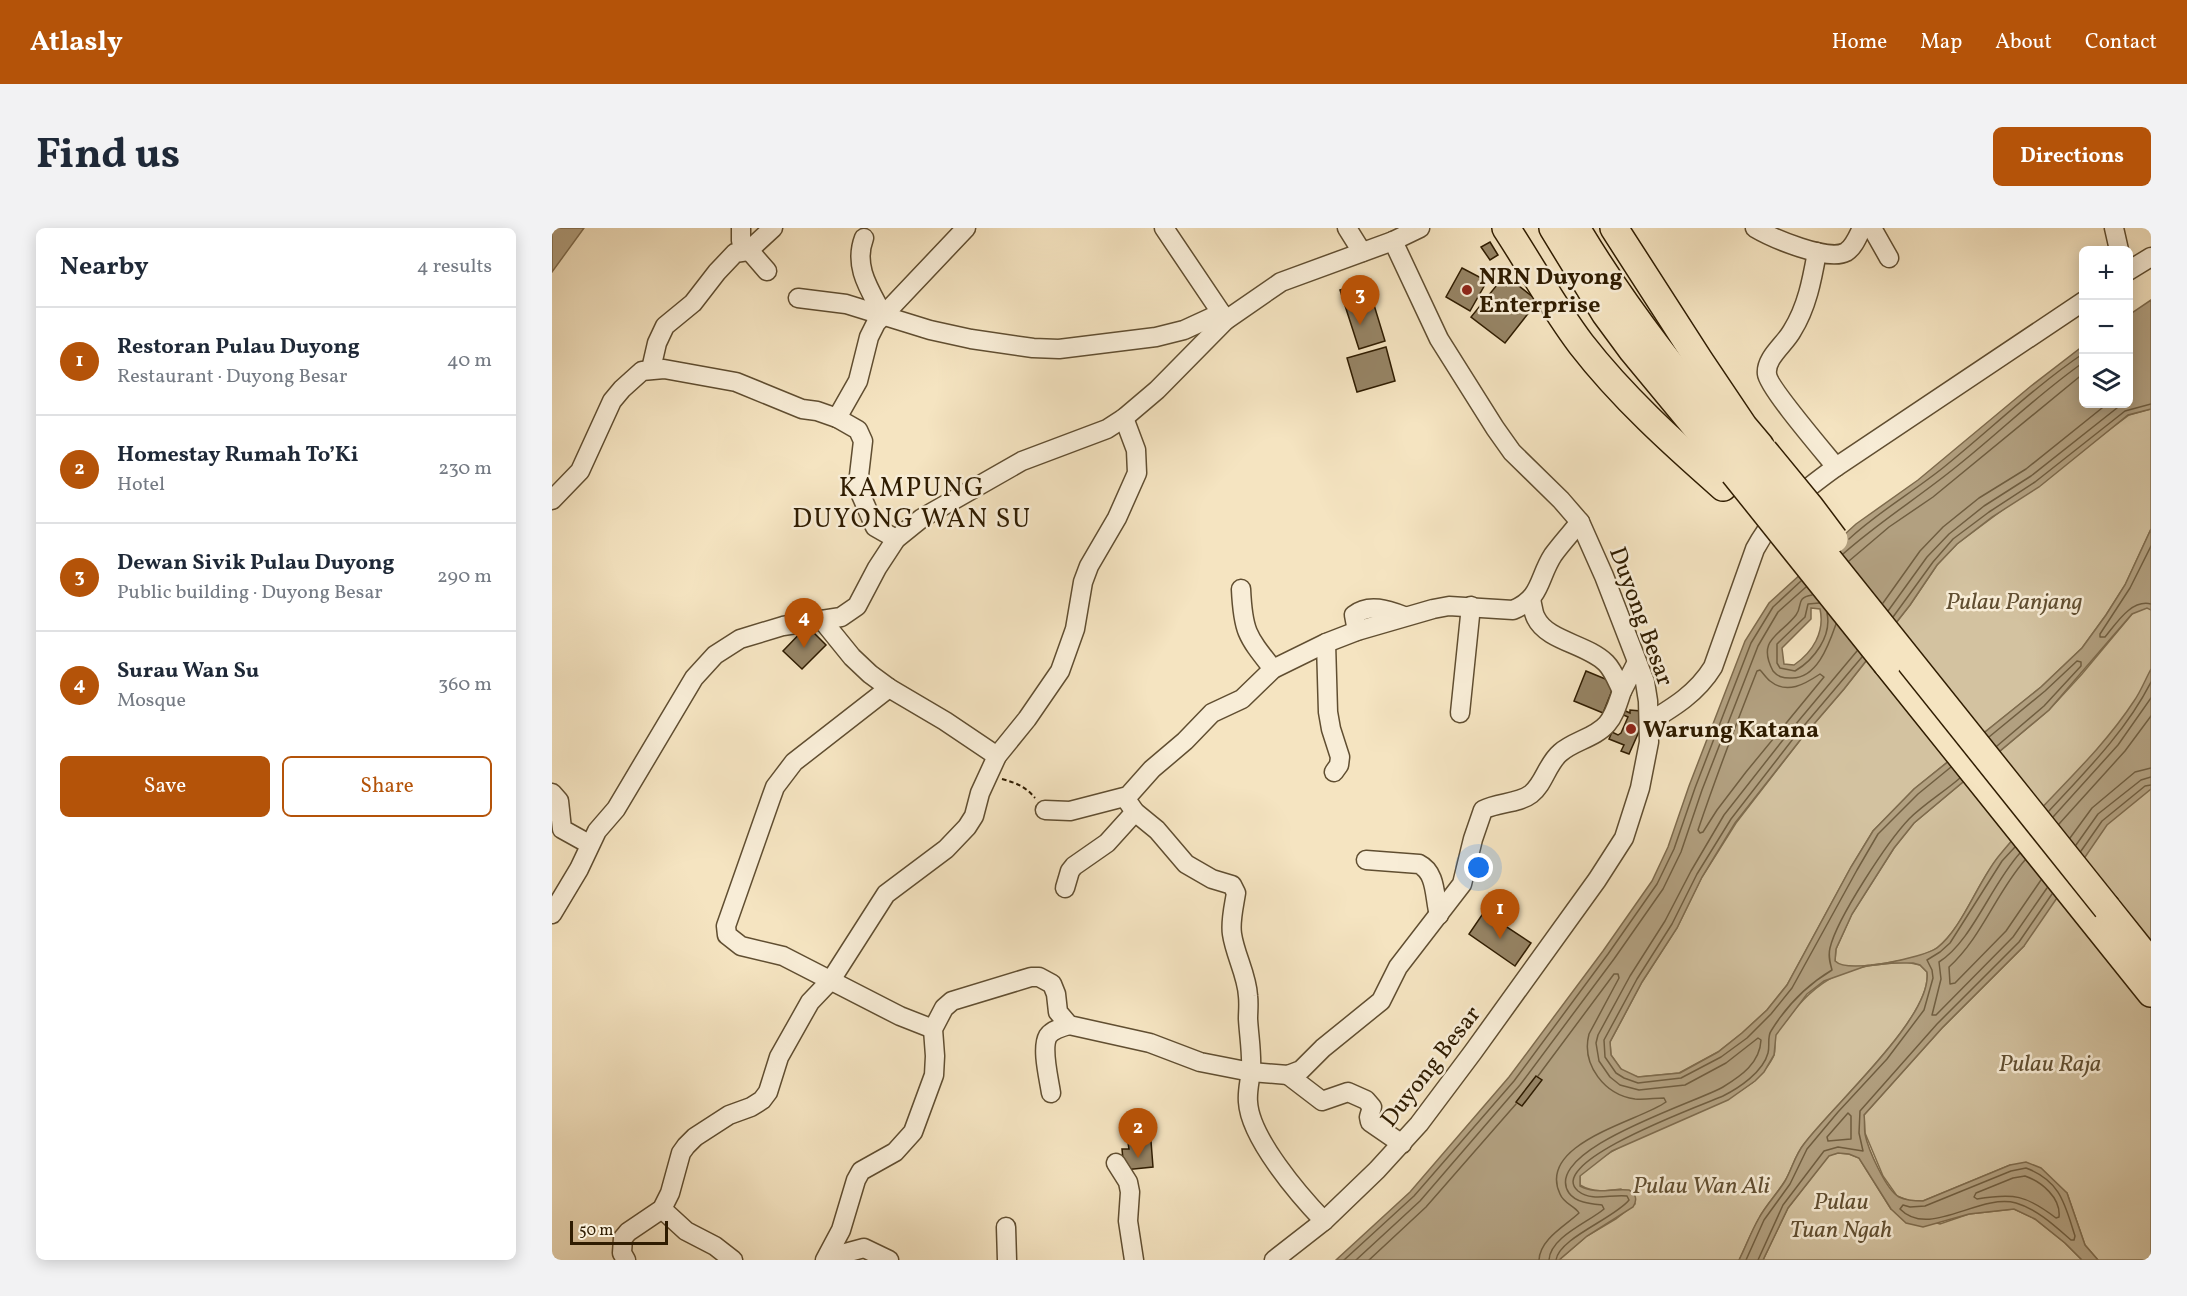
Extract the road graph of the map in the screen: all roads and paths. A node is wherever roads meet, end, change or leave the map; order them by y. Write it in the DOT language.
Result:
graph roads {
  1 [pos="741,228"];
  2 [pos="773,228"];
  3 [pos="966,228"];
  4 [pos="1164,228"];
  5 [pos="1347,228"];
  6 [pos="1420,228"];
  7 [pos="1506,228"];
  8 [pos="1553,228"];
  9 [pos="1576,228"];
  10 [pos="1614,228"];
  11 [pos="1755,228"];
  12 [pos="1862,228"];
  13 [pos="1872,228"];
  14 [pos="2114,228"];
  15 [pos="864,238"];
  16 [pos="1393,241"];
  17 [pos="2118,246"];
  18 [pos="748,251"];
  19 [pos="1362,252"];
  20 [pos="1817,252"];
  21 [pos="2151,257"];
  22 [pos="1889,258"];
  23 [pos="2133,268"];
  24 [pos="767,271"];
  25 [pos="798,298"];
  26 [pos="2079,304"];
  27 [pos="883,315"];
  28 [pos="1224,316"];
  29 [pos="651,369"];
  30 [pos="837,418"];
  31 [pos="1124,418"];
  32 [pos="1836,467"];
  33 [pos="1742,468"];
  34 [pos="552,500"];
  35 [pos="1580,522"];
  36 [pos="896,538"];
  37 [pos="1241,589"];
  38 [pos="1532,600"];
  39 [pos="1471,606"];
  40 [pos="822,620"];
  41 [pos="1326,643"];
  42 [pos="1637,662"];
  43 [pos="1273,669"];
  44 [pos="889,688"];
  45 [pos="1622,691"];
  46 [pos="1460,713"];
  47 [pos="1649,722"];
  48 [pos="997,756"];
  49 [pos="1334,772"];
  50 [pos="988,775"];
  51 [pos="552,793"];
  52 [pos="1131,804"];
  53 [pos="1045,810"];
  54 [pos="589,844"];
  55 [pos="1366,860"];
  56 [pos="1065,888"];
  57 [pos="552,914"];
  58 [pos="2099,914"];
  59 [pos="1439,915"];
  60 [pos="2151,963"];
  61 [pos="831,980"];
  62 [pos="2151,993"];
  63 [pos="1069,1025"];
  64 [pos="933,1029"];
  65 [pos="1251,1072"];
  66 [pos="1288,1075"];
  67 [pos="1052,1093"];
  68 [pos="1402,1144"];
  69 [pos="1116,1163"];
  70 [pos="662,1209"];
  71 [pos="1324,1221"];
  72 [pos="1006,1227"];
  73 [pos="826,1259"];
  74 [pos="626,1260"];
  75 [pos="733,1260"];
  76 [pos="889,1260"];
  77 [pos="1007,1260"];
  78 [pos="1134,1260"];
  79 [pos="1274,1260"];
  1 -- 18 [label="street"];
  2 -- 18 [label="street"];
  3 -- 27 [label="street"];
  4 -- 28 [label="street"];
  5 -- 19 [label="street"];
  6 -- 16 [label="street"];
  7 -- 33 [label="highway"];
  8 -- 33 [label="highway"];
  9 -- 33 [label="highway"];
  10 -- 33 [label="highway"];
  11 -- 20 [label="street"];
  12 -- 20 [label="street"];
  13 -- 22 [label="street"];
  14 -- 17 [label="street"];
  15 -- 27 [label="street"];
  16 -- 19 [label="street"];
  16 -- 35 [label="street, Duyong Besar"];
  18 -- 24 [label="street"];
  18 -- 29 [label="street"];
  19 -- 28 [label="street"];
  20 -- 32 [label="street"];
  21 -- 23 [label="street"];
  25 -- 27 [label="street"];
  26 -- 32 [label="street"];
  27 -- 28 [label="street"];
  27 -- 30 [label="street"];
  28 -- 31 [label="street"];
  29 -- 30 [label="street"];
  29 -- 34 [label="street"];
  30 -- 36 [label="street"];
  31 -- 36 [label="street"];
  31 -- 48 [label="street"];
  32 -- 47 [label="street"];
  33 -- 58 [label="highway, bridge"];
  33 -- 58 [label="highway, bridge"];
  35 -- 38 [label="street"];
  35 -- 42 [label="street, Duyong Besar"];
  36 -- 40 [label="street"];
  37 -- 43 [label="street"];
  38 -- 39 [label="street"];
  38 -- 45 [label="street"];
  39 -- 41 [label="street"];
  39 -- 46 [label="street"];
  40 -- 44 [label="street"];
  40 -- 54 [label="street"];
  41 -- 43 [label="street"];
  41 -- 49 [label="street"];
  42 -- 45 [label="street"];
  42 -- 47 [label="street, Duyong Besar"];
  43 -- 52 [label="street"];
  44 -- 48 [label="street"];
  44 -- 61 [label="street"];
  45 -- 59 [label="street"];
  47 -- 68 [label="street, Duyong Besar"];
  48 -- 50 [label="street"];
  50 -- 53 [label="path"];
  50 -- 61 [label="street"];
  51 -- 54 [label="street"];
  52 -- 53 [label="street"];
  52 -- 56 [label="street"];
  52 -- 65 [label="street"];
  54 -- 57 [label="street"];
  55 -- 59 [label="street"];
  58 -- 60 [label="highway"];
  58 -- 62 [label="highway"];
  59 -- 66 [label="street"];
  61 -- 64 [label="street"];
  61 -- 70 [label="street"];
  63 -- 64 [label="street"];
  63 -- 65 [label="street"];
  63 -- 67 [label="street"];
  64 -- 73 [label="street"];
  65 -- 66 [label="street"];
  65 -- 71 [label="street"];
  66 -- 68 [label="street"];
  68 -- 71 [label="street, Duyong Besar"];
  69 -- 78 [label="street"];
  70 -- 74 [label="street"];
  70 -- 75 [label="street"];
  71 -- 79 [label="street, Duyong Besar"];
  72 -- 77 [label="street"];
  73 -- 76 [label="street"];
}
